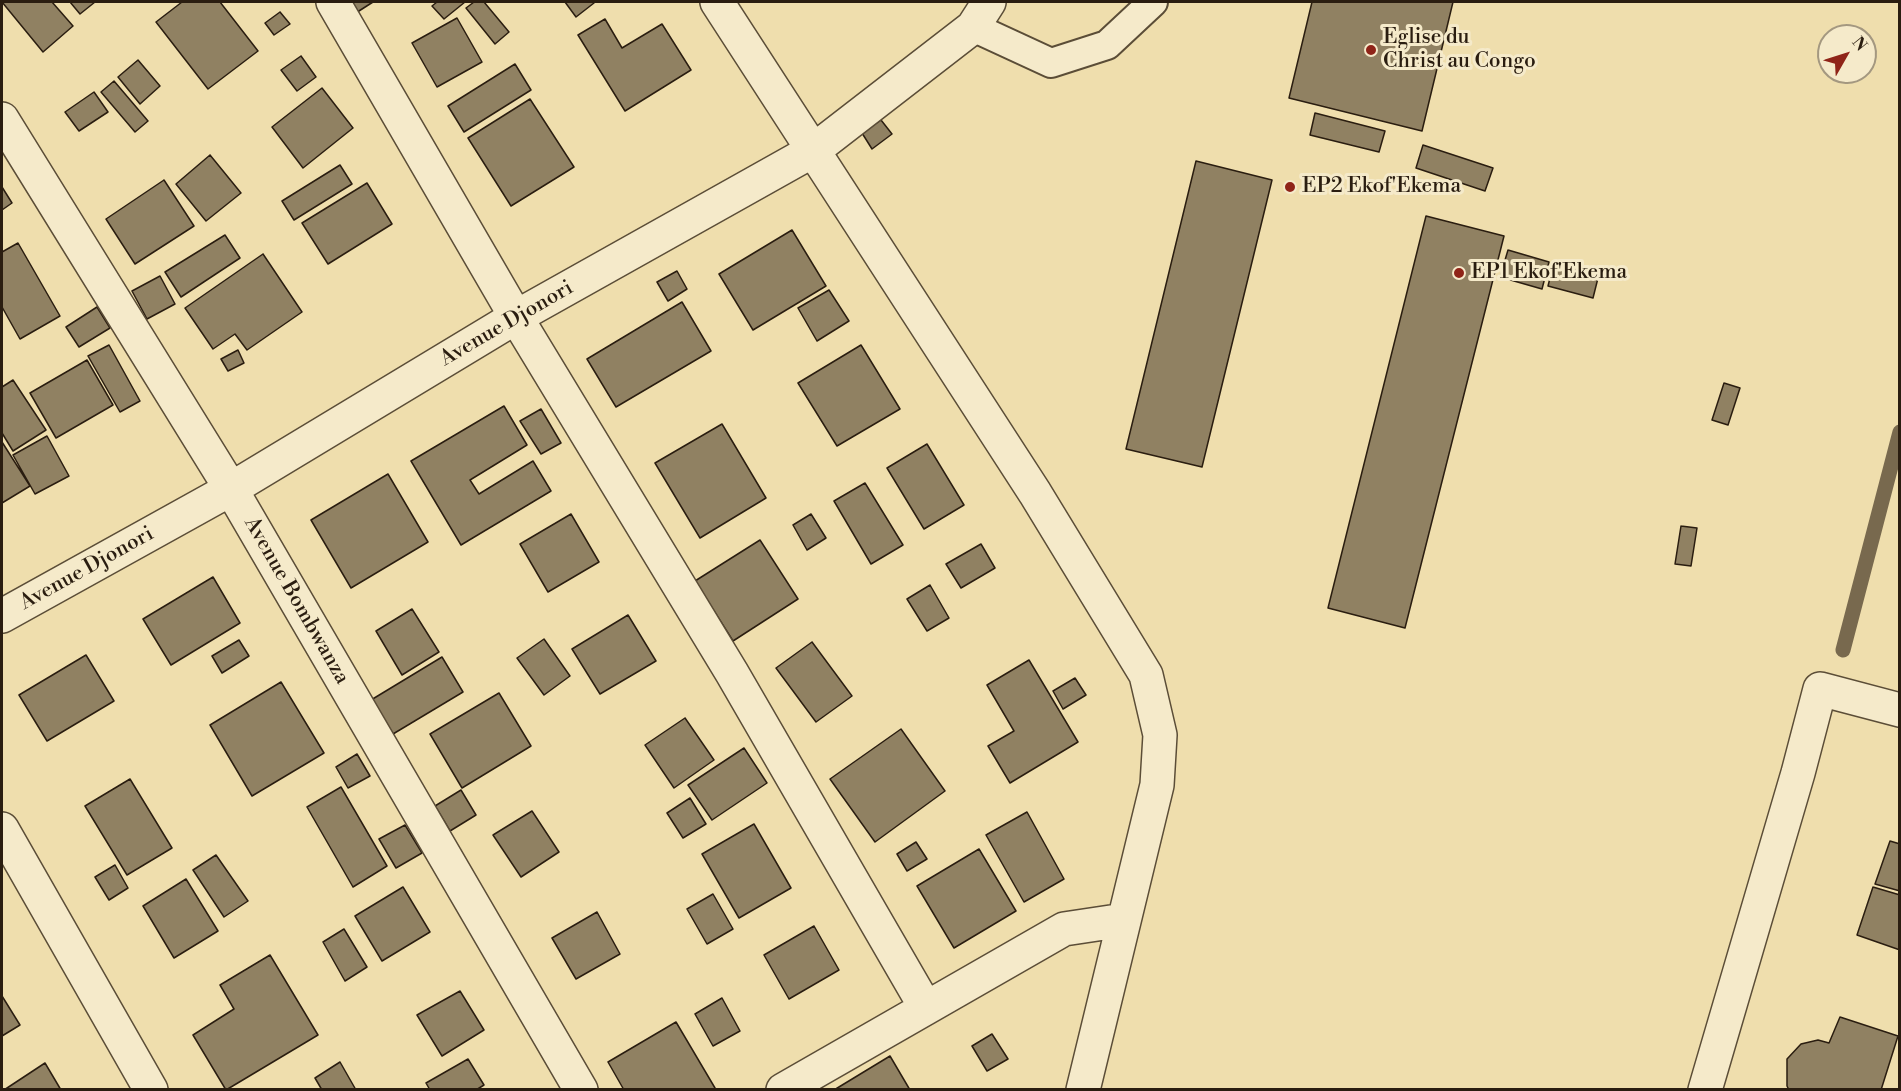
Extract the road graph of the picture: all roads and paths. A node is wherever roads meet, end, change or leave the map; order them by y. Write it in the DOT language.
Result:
graph roads {
  1 [pos="333,2"];
  2 [pos="717,2"];
  3 [pos="1153,2"];
  4 [pos="981,14"];
  5 [pos="2,119"];
  6 [pos="814,150"];
  7 [pos="516,317"];
  8 [pos="231,489"];
  9 [pos="2,616"];
  10 [pos="1899,710"];
  11 [pos="2,829"];
  12 [pos="1124,920"];
  13 [pos="926,1008"];
  14 [pos="151,1089"];
  15 [pos="581,1089"];
  16 [pos="783,1089"];
  17 [pos="1083,1089"];
  18 [pos="1705,1089"];
  1 -- 7 [label="street"];
  2 -- 6 [label="street"];
  3 -- 4 [label="lane"];
  4 -- 6 [label="street, Avenue Djonori"];
  5 -- 8 [label="street, Avenue Bombwanza"];
  6 -- 7 [label="street, Avenue Djonori"];
  6 -- 12 [label="street"];
  7 -- 8 [label="street, Avenue Djonori"];
  7 -- 13 [label="street"];
  8 -- 9 [label="street, Avenue Djonori"];
  8 -- 15 [label="street, Avenue Bombwanza"];
  10 -- 18 [label="street"];
  11 -- 14 [label="street"];
  12 -- 13 [label="street"];
  12 -- 17 [label="street"];
  13 -- 16 [label="street"];
}
